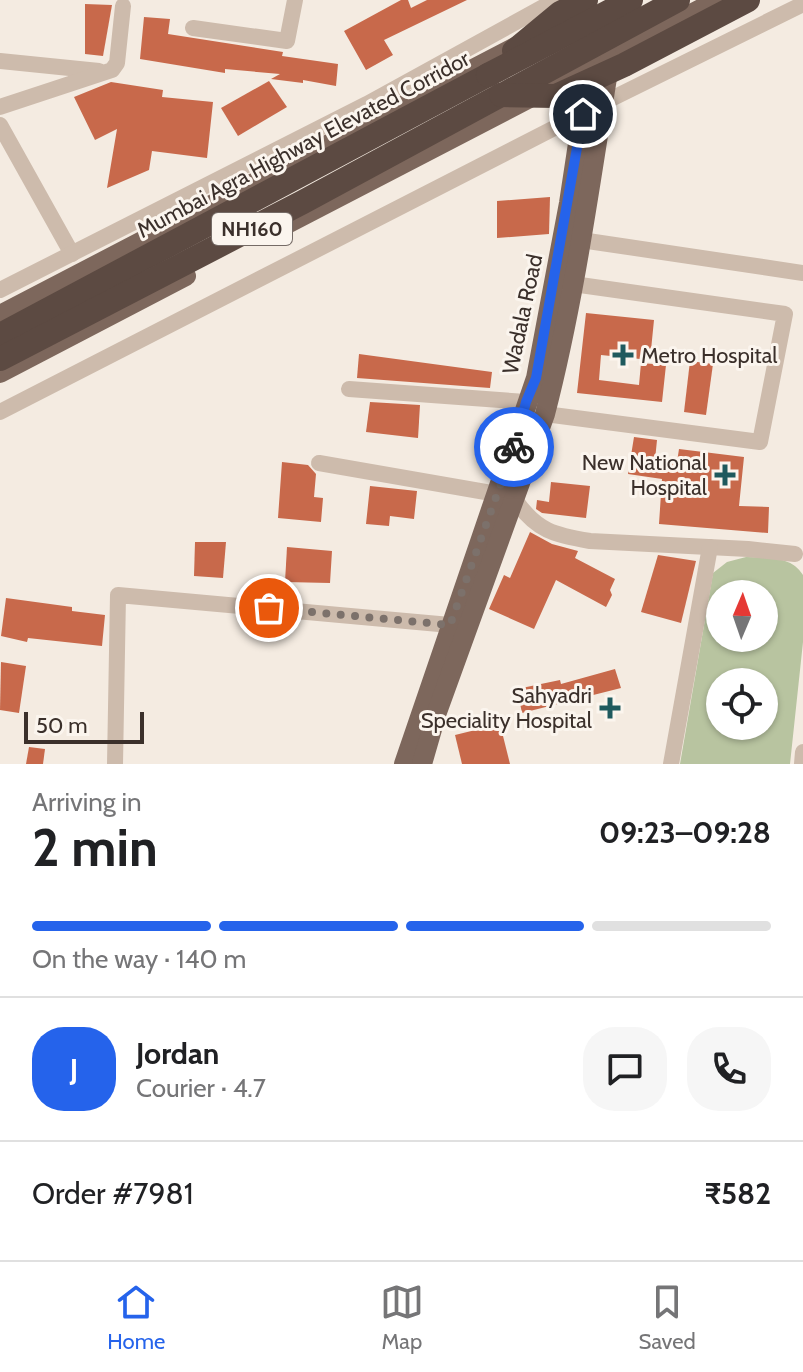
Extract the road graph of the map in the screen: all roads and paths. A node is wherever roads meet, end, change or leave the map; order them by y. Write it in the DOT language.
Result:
graph roads {
  1 [pos="295,0"];
  2 [pos="556,0"];
  3 [pos="631,0"];
  4 [pos="678,0"];
  5 [pos="718,0"];
  6 [pos="748,0"];
  7 [pos="602,1"];
  8 [pos="803,4"];
  9 [pos="123,6"];
  10 [pos="193,28"];
  11 [pos="611,56"];
  12 [pos="0,61"];
  13 [pos="589,67"];
  14 [pos="104,72"];
  15 [pos="495,85"];
  16 [pos="603,103"];
  17 [pos="0,107"];
  18 [pos="583,114"];
  19 [pos="0,125"];
  20 [pos="581,240"];
  21 [pos="72,254"];
  22 [pos="803,273"];
  23 [pos="573,284"];
  24 [pos="0,290"];
  25 [pos="0,315"];
  26 [pos="0,335"];
  27 [pos="0,359"];
  28 [pos="0,373"];
  29 [pos="349,389"];
  30 [pos="526,402"];
  31 [pos="0,412"];
  32 [pos="545,414"];
  33 [pos="319,463"];
  34 [pos="506,497"];
  35 [pos="710,547"];
  36 [pos="795,554"];
  37 [pos="459,626"];
  38 [pos="803,752"];
  39 [pos="115,764"];
  40 [pos="404,764"];
  41 [pos="422,764"];
  42 [pos="671,764"];
  43 [pos="802,764"];
  1 -- 10 [label="street"];
  2 -- 21 [label="street"];
  3 -- 15 [label="highway, Mumbai Agra Highway Elevated Corridor, bridge"];
  4 -- 15 [label="highway, Mumbai Agra Highway Elevated Corridor, bridge"];
  5 -- 11 [label="main road"];
  6 -- 15 [label="highway, bridge"];
  7 -- 11 [label="main road, Wadala Road"];
  7 -- 13 [label="main road, Wadala Road"];
  7 -- 15 [label="highway, bridge"];
  7 -- 25 [label="main road"];
  8 -- 16 [label="street"];
  9 -- 14 [label="street"];
  11 -- 13 [label="main road"];
  11 -- 16 [label="main road, Wadala Road"];
  12 -- 14 [label="street"];
  13 -- 18 [label="main road, Wadala Road"];
  13 -- 28 [label="main road"];
  14 -- 17 [label="street"];
  15 -- 26 [label="highway, Mumbai Agra Highway Elevated Corridor / NH160"];
  15 -- 27 [label="highway, Mumbai Agra Highway Elevated Corridor / NH160"];
  16 -- 18 [label="street"];
  16 -- 20 [label="main road, Wadala Road"];
  18 -- 30 [label="main road, Wadala Road"];
  18 -- 31 [label="street"];
  19 -- 21 [label="street"];
  20 -- 22 [label="street"];
  20 -- 23 [label="main road, Wadala Road"];
  21 -- 24 [label="street"];
  23 -- 32 [label="main road, Wadala Road"];
  23 -- 32 [label="street"];
  29 -- 30 [label="street"];
  30 -- 34 [label="main road, Wadala Road"];
  32 -- 34 [label="main road, Wadala Road"];
  33 -- 34 [label="street"];
  34 -- 35 [label="street"];
  34 -- 37 [label="main road, Wadala Road"];
  35 -- 36 [label="street"];
  35 -- 42 [label="street"];
  37 -- 39 [label="street"];
  37 -- 40 [label="main road, Wadala Road"];
  37 -- 41 [label="main road, Wadala Road"];
  38 -- 43 [label="street"];
}
